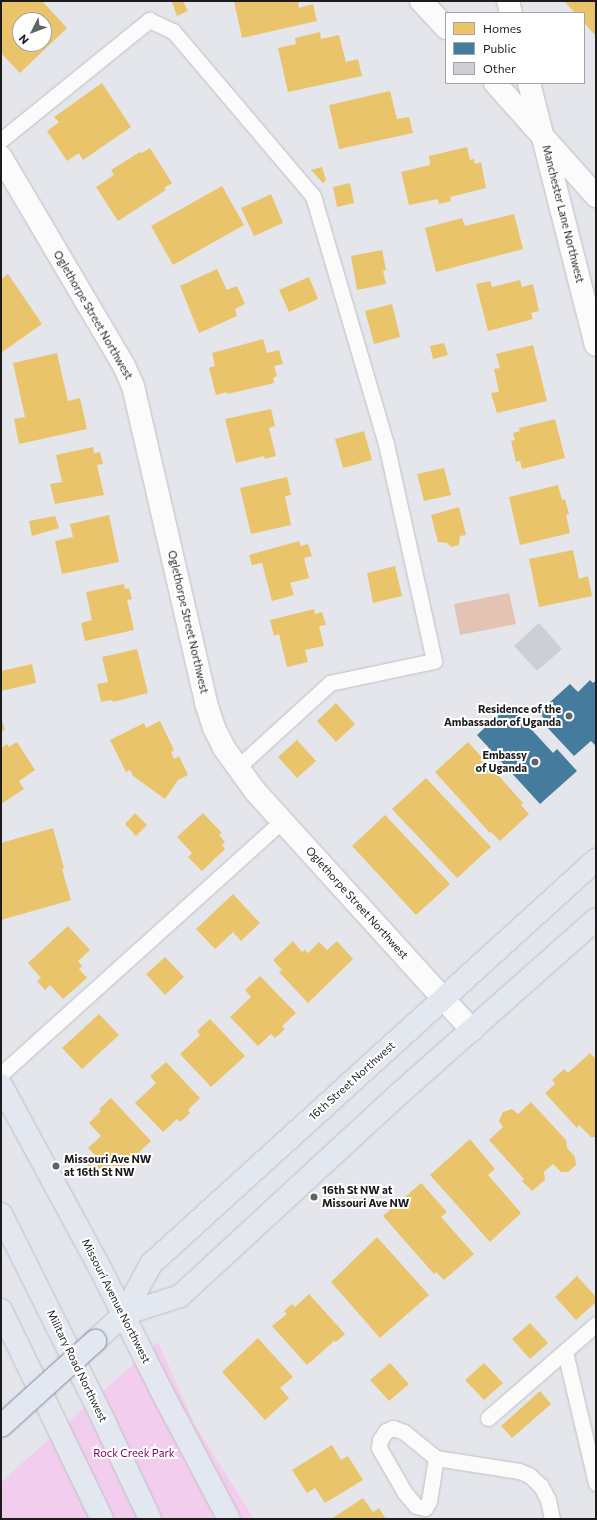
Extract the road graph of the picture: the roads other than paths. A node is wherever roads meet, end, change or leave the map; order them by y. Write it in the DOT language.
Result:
graph roads {
  1 [pos="421,1"];
  2 [pos="508,1"];
  3 [pos="511,12"];
  4 [pos="445,27"];
  5 [pos="496,84"];
  6 [pos="529,84"];
  7 [pos="543,137"];
  8 [pos="1,140"];
  9 [pos="1,157"];
  10 [pos="596,196"];
  11 [pos="596,346"];
  12 [pos="237,768"];
  13 [pos="282,822"];
  14 [pos="596,860"];
  15 [pos="596,919"];
  16 [pos="443,998"];
  17 [pos="472,1030"];
  18 [pos="1,1074"];
  19 [pos="1,1085"];
  20 [pos="1,1214"];
  21 [pos="1,1310"];
  22 [pos="124,1314"];
  23 [pos="596,1324"];
  24 [pos="565,1352"];
  25 [pos="488,1418"];
  26 [pos="1,1426"];
  27 [pos="436,1458"];
  28 [pos="596,1483"];
  29 [pos="225,1514"];
  30 [pos="102,1519"];
  31 [pos="150,1519"];
  32 [pos="552,1519"];
  1 -- 4 [label="street"];
  2 -- 3 [label="street"];
  5 -- 7 [label="street"];
  6 -- 7 [label="street, Manchester Lane Northwest"];
  7 -- 10 [label="street"];
  7 -- 11 [label="street, Manchester Lane Northwest"];
  8 -- 12 [label="lane"];
  9 -- 12 [label="street, Oglethorpe Street Northwest"];
  12 -- 13 [label="street, Oglethorpe Street Northwest"];
  13 -- 16 [label="street, Oglethorpe Street Northwest"];
  13 -- 18 [label="lane"];
  14 -- 16 [label="main road, 16th Street Northwest"];
  15 -- 17 [label="main road, 16th Street Northwest"];
  16 -- 17 [label="street, Oglethorpe Street Northwest"];
  16 -- 22 [label="main road, 16th Street Northwest"];
  17 -- 22 [label="main road, 16th Street Northwest"];
  19 -- 22 [label="main road, Missouri Avenue Northwest"];
  20 -- 31 [label="main road, Military Road Northwest"];
  21 -- 30 [label="main road"];
  22 -- 26 [label="main road, 16th Street Northwest, bridge"];
  22 -- 29 [label="main road, Missouri Avenue Northwest"];
  23 -- 24 [label="lane"];
  24 -- 25 [label="lane"];
  24 -- 28 [label="lane"];
  27 -- 27 [label="lane"];
  27 -- 32 [label="lane"];
}
